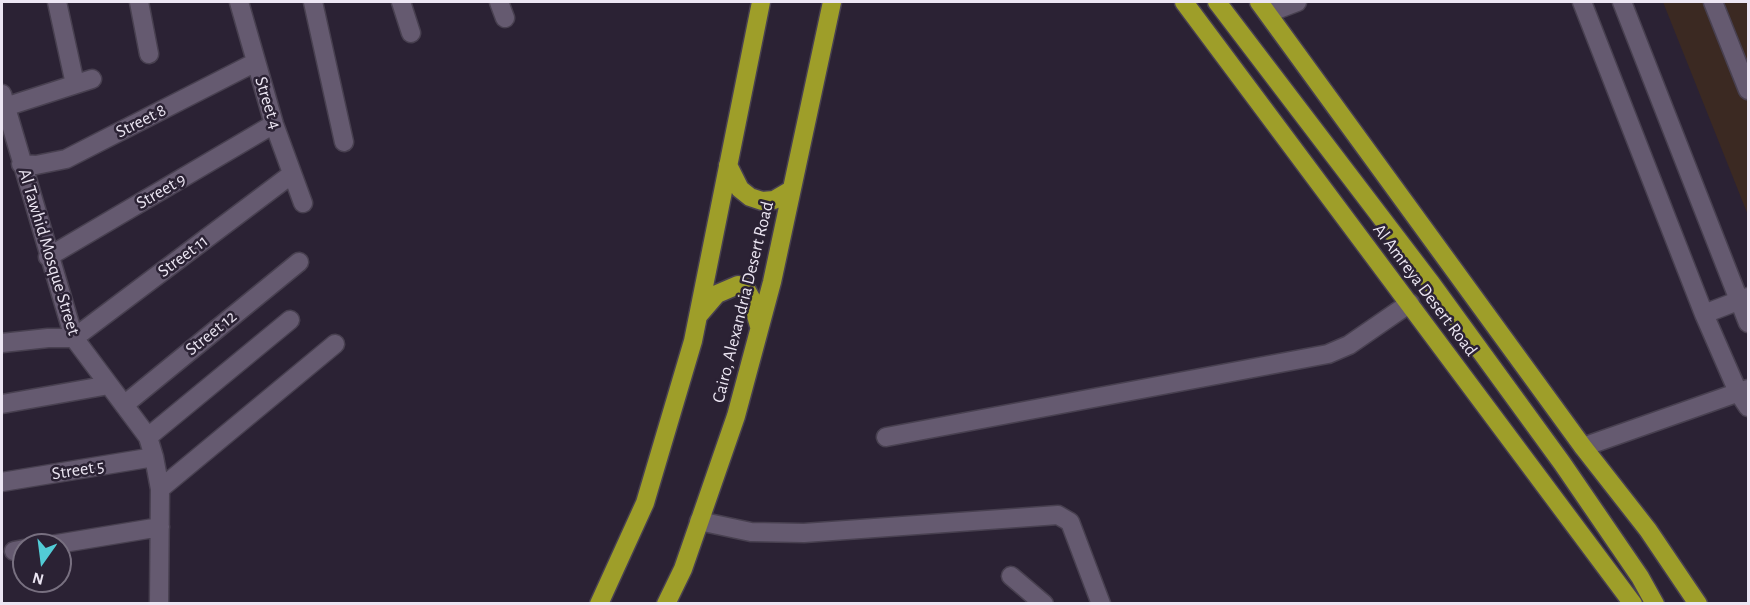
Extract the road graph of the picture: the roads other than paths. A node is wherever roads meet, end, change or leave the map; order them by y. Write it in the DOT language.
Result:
graph roads {
  1 [pos="57,2"];
  2 [pos="139,2"];
  3 [pos="239,2"];
  4 [pos="313,2"];
  5 [pos="401,2"];
  6 [pos="761,2"];
  7 [pos="832,2"];
  8 [pos="1184,2"];
  9 [pos="1217,2"];
  10 [pos="1297,2"];
  11 [pos="1582,2"];
  12 [pos="1622,2"];
  13 [pos="1713,2"];
  14 [pos="1264,7"];
  15 [pos="411,33"];
  16 [pos="149,54"];
  17 [pos="256,62"];
  18 [pos="1749,90"];
  19 [pos="3,101"];
  20 [pos="274,124"];
  21 [pos="344,142"];
  22 [pos="21,164"];
  23 [pos="728,165"];
  24 [pos="292,174"];
  25 [pos="792,190"];
  26 [pos="303,203"];
  27 [pos="48,257"];
  28 [pos="299,262"];
  29 [pos="1744,299"];
  30 [pos="1410,303"];
  31 [pos="1704,314"];
  32 [pos="698,316"];
  33 [pos="290,320"];
  34 [pos="1749,323"];
  35 [pos="759,326"];
  36 [pos="74,338"];
  37 [pos="2,343"];
  38 [pos="335,344"];
  39 [pos="109,385"];
  40 [pos="1745,396"];
  41 [pos="2,404"];
  42 [pos="124,405"];
  43 [pos="886,437"];
  44 [pos="148,438"];
  45 [pos="1583,447"];
  46 [pos="154,457"];
  47 [pos="2,482"];
  48 [pos="160,489"];
  49 [pos="699,521"];
  50 [pos="160,527"];
  51 [pos="72,542"];
  52 [pos="1011,576"];
  53 [pos="159,603"];
  54 [pos="599,603"];
  55 [pos="666,603"];
  56 [pos="1044,603"];
  57 [pos="1101,603"];
  58 [pos="1633,603"];
  59 [pos="1655,603"];
  60 [pos="1698,603"];
  1 -- 19 [label="street"];
  2 -- 16 [label="street"];
  3 -- 17 [label="street, Street 4"];
  4 -- 21 [label="street"];
  5 -- 15 [label="street"];
  6 -- 23 [label="highway"];
  7 -- 25 [label="highway, Cairo, Alexandria Desert Road"];
  8 -- 30 [label="highway, Al Amreya Desert Road"];
  9 -- 59 [label="highway"];
  10 -- 14 [label="street"];
  11 -- 31 [label="street"];
  12 -- 29 [label="street"];
  13 -- 18 [label="street"];
  14 -- 45 [label="highway, Al Amreya Desert Road"];
  17 -- 20 [label="street, Street 4"];
  17 -- 22 [label="street, Street 8"];
  19 -- 22 [label="street, Al Tawhid Mosque Street"];
  20 -- 24 [label="street, Street 4"];
  20 -- 27 [label="street, Street 9"];
  22 -- 27 [label="street, Al Tawhid Mosque Street"];
  23 -- 25 [label="highway"];
  23 -- 32 [label="highway"];
  24 -- 26 [label="street, Street 4"];
  24 -- 36 [label="street, Street 11"];
  25 -- 35 [label="highway, Cairo, Alexandria Desert Road"];
  27 -- 36 [label="street, Al Tawhid Mosque Street"];
  28 -- 42 [label="street, Street 12"];
  29 -- 31 [label="street"];
  29 -- 34 [label="street"];
  30 -- 43 [label="street"];
  30 -- 58 [label="highway, Al Amreya Desert Road"];
  31 -- 40 [label="street"];
  32 -- 35 [label="highway"];
  32 -- 54 [label="highway"];
  33 -- 44 [label="street"];
  35 -- 49 [label="highway, Cairo, Alexandria Desert Road"];
  36 -- 37 [label="street"];
  36 -- 39 [label="street, Al Tawhid Mosque Street"];
  38 -- 48 [label="street"];
  39 -- 41 [label="street"];
  39 -- 42 [label="street, Al Tawhid Mosque Street"];
  40 -- 45 [label="street"];
  42 -- 44 [label="street, Al Tawhid Mosque Street"];
  44 -- 46 [label="street, Al Tawhid Mosque Street"];
  45 -- 60 [label="highway, Al Amreya Desert Road"];
  46 -- 47 [label="street, Street 5"];
  46 -- 48 [label="street, Al Tawhid Mosque Street"];
  48 -- 50 [label="street, Al Tawhid Mosque Street"];
  49 -- 55 [label="highway, Cairo, Alexandria Desert Road"];
  49 -- 57 [label="street"];
  50 -- 51 [label="street"];
  50 -- 53 [label="street, Al Tawhid Mosque Street"];
  52 -- 56 [label="street"];
}
